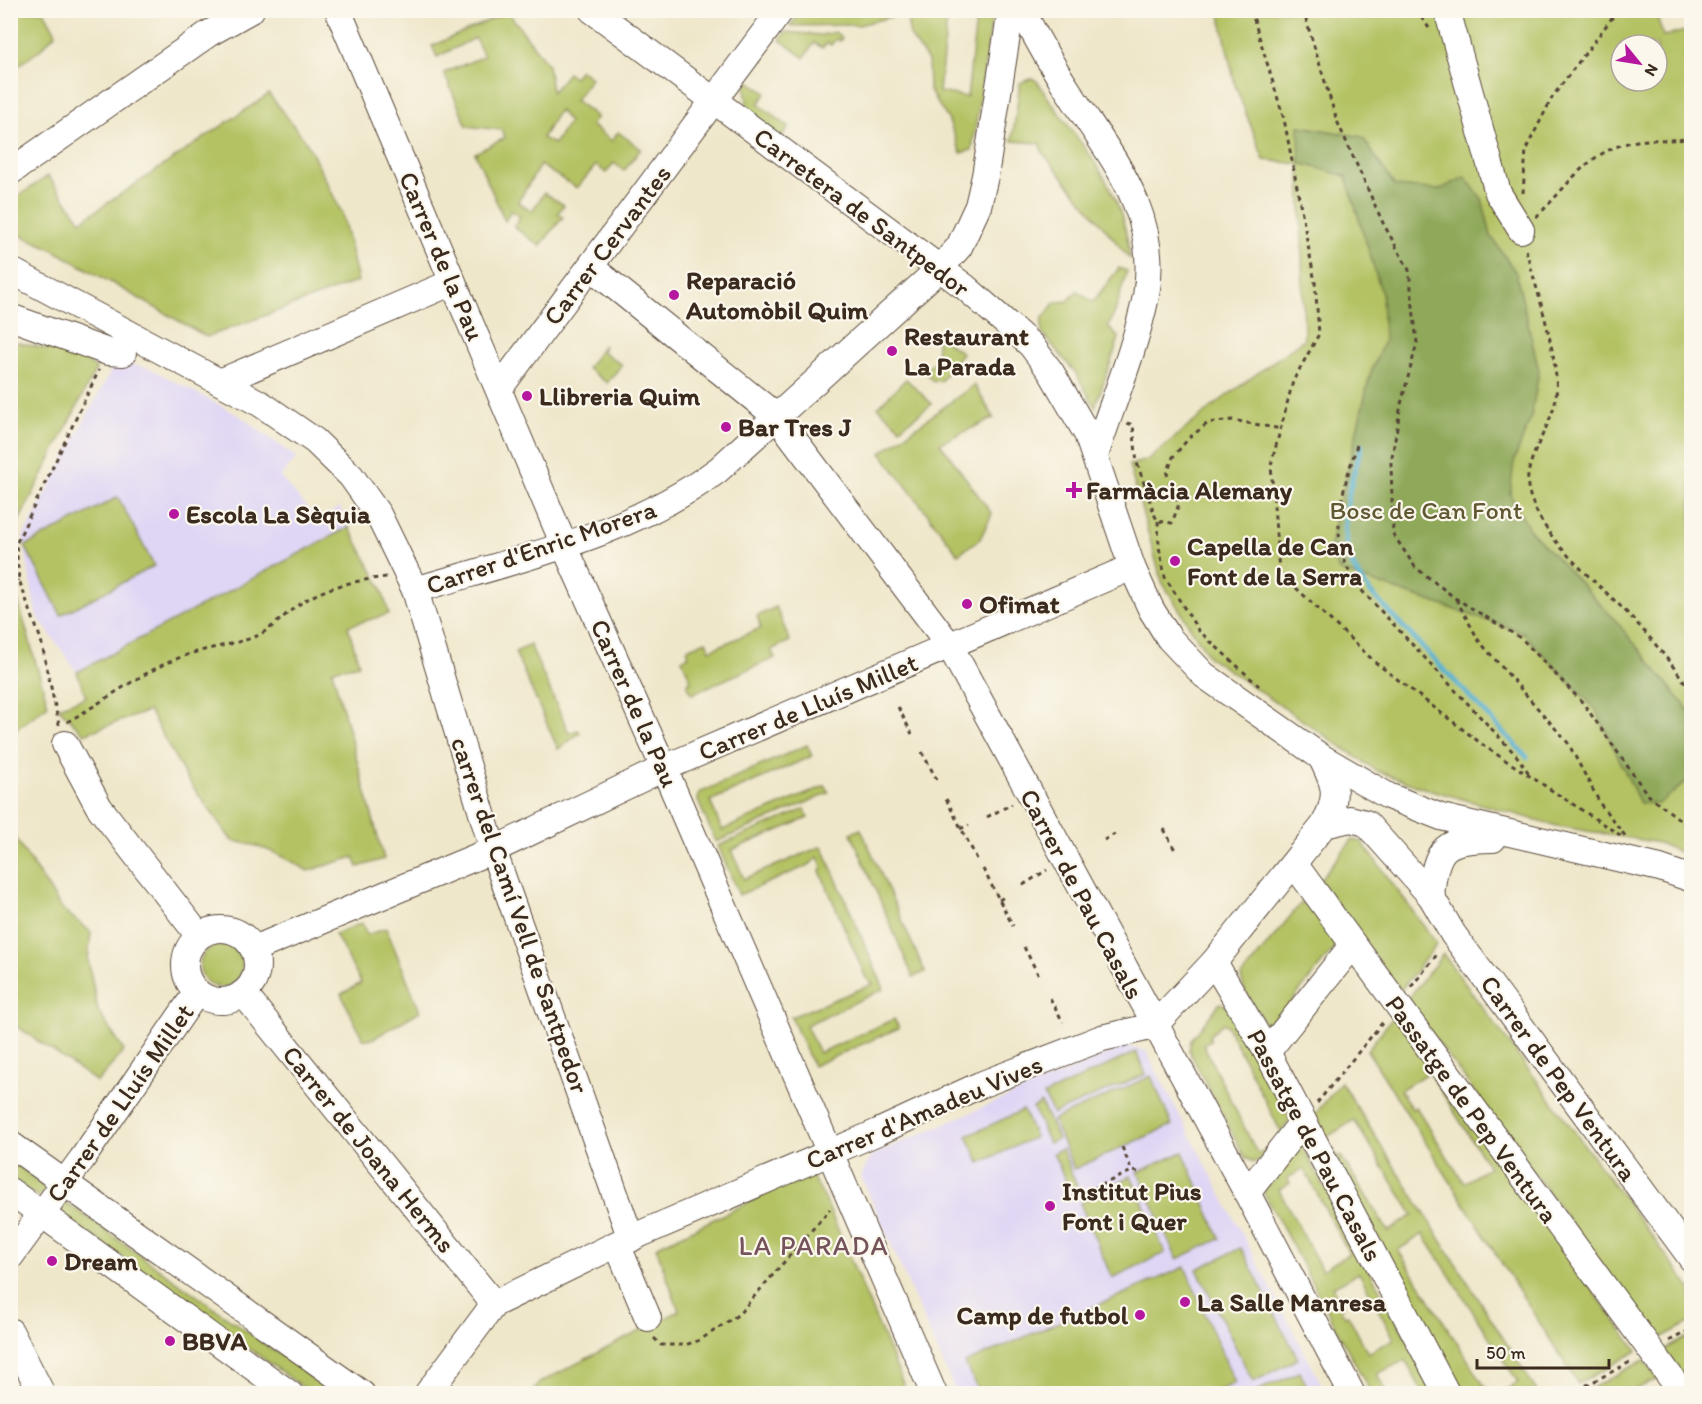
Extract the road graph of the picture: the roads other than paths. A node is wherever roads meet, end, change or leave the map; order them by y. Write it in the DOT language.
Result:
graph roads {
  1 [pos="338,10"];
  2 [pos="592,10"];
  3 [pos="781,10"];
  4 [pos="1011,10"];
  5 [pos="1022,10"];
  6 [pos="1447,10"];
  7 [pos="231,14"];
  8 [pos="1050,63"];
  9 [pos="1003,66"];
  10 [pos="714,101"];
  11 [pos="10,172"];
  12 [pos="1521,230"];
  13 [pos="592,268"];
  14 [pos="939,268"];
  15 [pos="10,270"];
  16 [pos="453,282"];
  17 [pos="10,317"];
  18 [pos="115,352"];
  19 [pos="220,382"];
  20 [pos="499,389"];
  21 [pos="777,417"];
  22 [pos="1095,456"];
  23 [pos="564,545"];
  24 [pos="1132,567"];
  25 [pos="412,584"];
  26 [pos="950,646"];
  27 [pos="62,735"];
  28 [pos="1321,757"];
  29 [pos="664,768"];
  30 [pos="1324,825"];
  31 [pos="1535,839"];
  32 [pos="493,850"];
  33 [pos="1295,865"];
  34 [pos="1692,879"];
  35 [pos="1431,896"];
  36 [pos="199,936"];
  37 [pos="1352,946"];
  38 [pos="254,949"];
  39 [pos="1214,962"];
  40 [pos="197,992"];
  41 [pos="243,993"];
  42 [pos="1154,1026"];
  43 [pos="1267,1052"];
  44 [pos="1303,1121"];
  45 [pos="10,1144"];
  46 [pos="831,1151"];
  47 [pos="66,1182"];
  48 [pos="10,1191"];
  49 [pos="1247,1194"];
  50 [pos="42,1213"];
  51 [pos="624,1241"];
  52 [pos="10,1257"];
  53 [pos="1692,1259"];
  54 [pos="494,1304"];
  55 [pos="648,1318"];
  56 [pos="10,1331"];
  57 [pos="42,1394"];
  58 [pos="290,1394"];
  59 [pos="362,1394"];
  60 [pos="427,1394"];
  61 [pos="934,1394"];
  62 [pos="1352,1394"];
  63 [pos="1447,1394"];
  64 [pos="1683,1394"];
  1 -- 16 [label="street, Carrer de la Pau"];
  2 -- 10 [label="street, Carretera de Santpedor"];
  3 -- 10 [label="street, Carrer Cervantes"];
  4 -- 9 [label="street, Carrer d'Enric Morera"];
  5 -- 8 [label="street"];
  6 -- 12 [label="street"];
  7 -- 11 [label="street"];
  8 -- 9 [label="street"];
  8 -- 22 [label="street"];
  9 -- 14 [label="street, Carrer d'Enric Morera"];
  10 -- 13 [label="street, Carrer Cervantes"];
  10 -- 14 [label="street, Carretera de Santpedor"];
  13 -- 20 [label="street, Carrer Cervantes"];
  13 -- 21 [label="street, Carrer de Pau Casals"];
  14 -- 21 [label="street, Carrer d'Enric Morera"];
  14 -- 22 [label="street, Carretera de Santpedor"];
  15 -- 19 [label="street"];
  16 -- 19 [label="street"];
  16 -- 20 [label="street, Carrer de la Pau"];
  17 -- 18 [label="street"];
  19 -- 25 [label="street"];
  20 -- 23 [label="street, Carrer de la Pau"];
  21 -- 23 [label="street, Carrer d'Enric Morera"];
  21 -- 26 [label="street, Carrer de Pau Casals"];
  22 -- 24 [label="street, Carretera de Santpedor"];
  23 -- 25 [label="street, Carrer d'Enric Morera"];
  23 -- 29 [label="street, Carrer de la Pau"];
  24 -- 26 [label="street, Carrer de Lluís Millet"];
  24 -- 28 [label="street, Carretera de Santpedor"];
  25 -- 32 [label="street, carrer del Camí Vell de Santpedor"];
  26 -- 29 [label="street, Carrer de Lluís Millet"];
  26 -- 42 [label="street, Carrer de Pau Casals"];
  27 -- 36 [label="street"];
  28 -- 30 [label="street"];
  28 -- 31 [label="street, Carretera de Santpedor"];
  29 -- 32 [label="street, Carrer de Lluís Millet"];
  29 -- 46 [label="street, Carrer de la Pau"];
  30 -- 33 [label="street"];
  30 -- 35 [label="street, Carrer de Pep Ventura"];
  31 -- 34 [label="street, Carretera de Santpedor"];
  31 -- 35 [label="street"];
  32 -- 38 [label="street, Carrer de Lluís Millet"];
  32 -- 51 [label="street, carrer del Camí Vell de Santpedor"];
  33 -- 37 [label="street, Passatge de Pep Ventura"];
  33 -- 39 [label="street"];
  35 -- 53 [label="street, Carrer de Pep Ventura"];
  36 -- 38 [label="street"];
  36 -- 40 [label="street"];
  37 -- 43 [label="street"];
  37 -- 64 [label="street, Passatge de Pep Ventura"];
  38 -- 41 [label="street"];
  39 -- 42 [label="street"];
  39 -- 43 [label="street, Passatge de Pau Casals"];
  40 -- 41 [label="street"];
  40 -- 47 [label="street, Carrer de Lluís Millet"];
  41 -- 54 [label="street, Carrer de Joana Herms"];
  42 -- 46 [label="street, Carrer d'Amadeu Vives"];
  42 -- 49 [label="street, Carrer de Pau Casals"];
  43 -- 44 [label="street, Passatge de Pau Casals"];
  44 -- 49 [label="street"];
  44 -- 63 [label="street, Passatge de Pau Casals"];
  45 -- 47 [label="street"];
  46 -- 51 [label="street, Carrer d'Amadeu Vives"];
  46 -- 61 [label="street, Carrer de la Pau"];
  47 -- 50 [label="street, Carrer de Lluís Millet"];
  47 -- 59 [label="street"];
  48 -- 50 [label="street"];
  49 -- 62 [label="street, Carrer de Pau Casals"];
  50 -- 52 [label="street, Carrer de Lluís Millet"];
  50 -- 58 [label="street"];
  51 -- 54 [label="street, Carrer d'Amadeu Vives"];
  51 -- 55 [label="street, carrer del Camí Vell de Santpedor"];
  54 -- 60 [label="street, Carrer d'Amadeu Vives"];
  56 -- 57 [label="street"];
}
